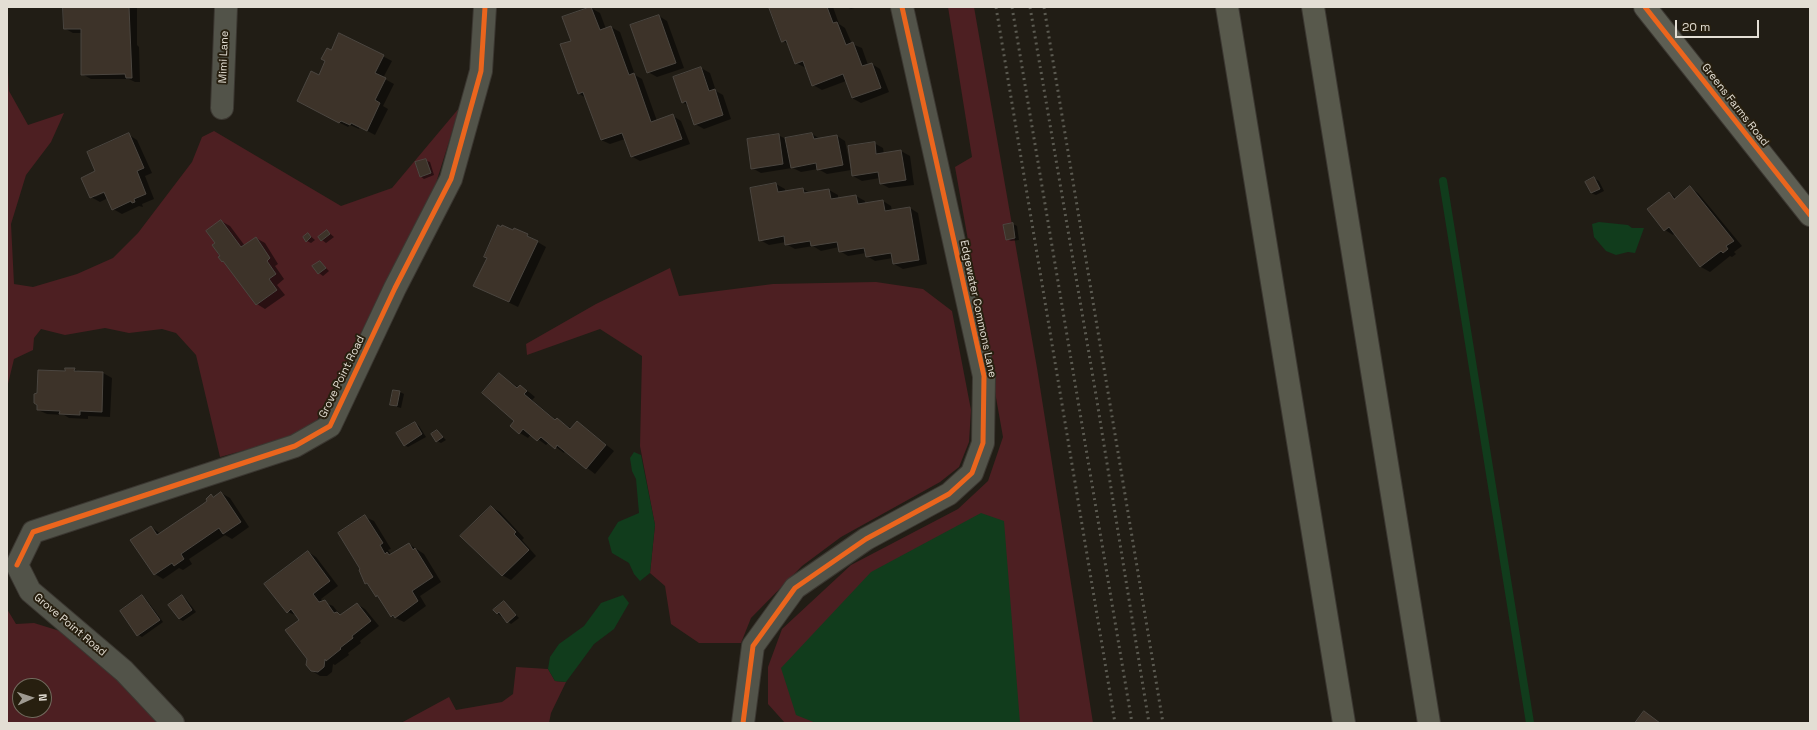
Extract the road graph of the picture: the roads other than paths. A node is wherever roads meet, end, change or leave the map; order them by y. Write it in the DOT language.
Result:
graph roads {
  1 [pos="226,7"];
  2 [pos="485,7"];
  3 [pos="902,7"];
  4 [pos="1227,7"];
  5 [pos="1313,7"];
  6 [pos="1645,7"];
  7 [pos="222,108"];
  8 [pos="1810,215"];
  9 [pos="12,567"];
  10 [pos="172,723"];
  11 [pos="743,723"];
  12 [pos="1344,723"];
  13 [pos="1429,723"];
  1 -- 7 [label="street, Mimi Lane"];
  2 -- 9 [label="street, Grove Point Road"];
  3 -- 11 [label="street, Edgewater Commons Lane"];
  4 -- 12 [label="highway"];
  5 -- 13 [label="highway"];
  6 -- 8 [label="main road, Greens Farms Road"];
  9 -- 10 [label="street, Grove Point Road"];
}
